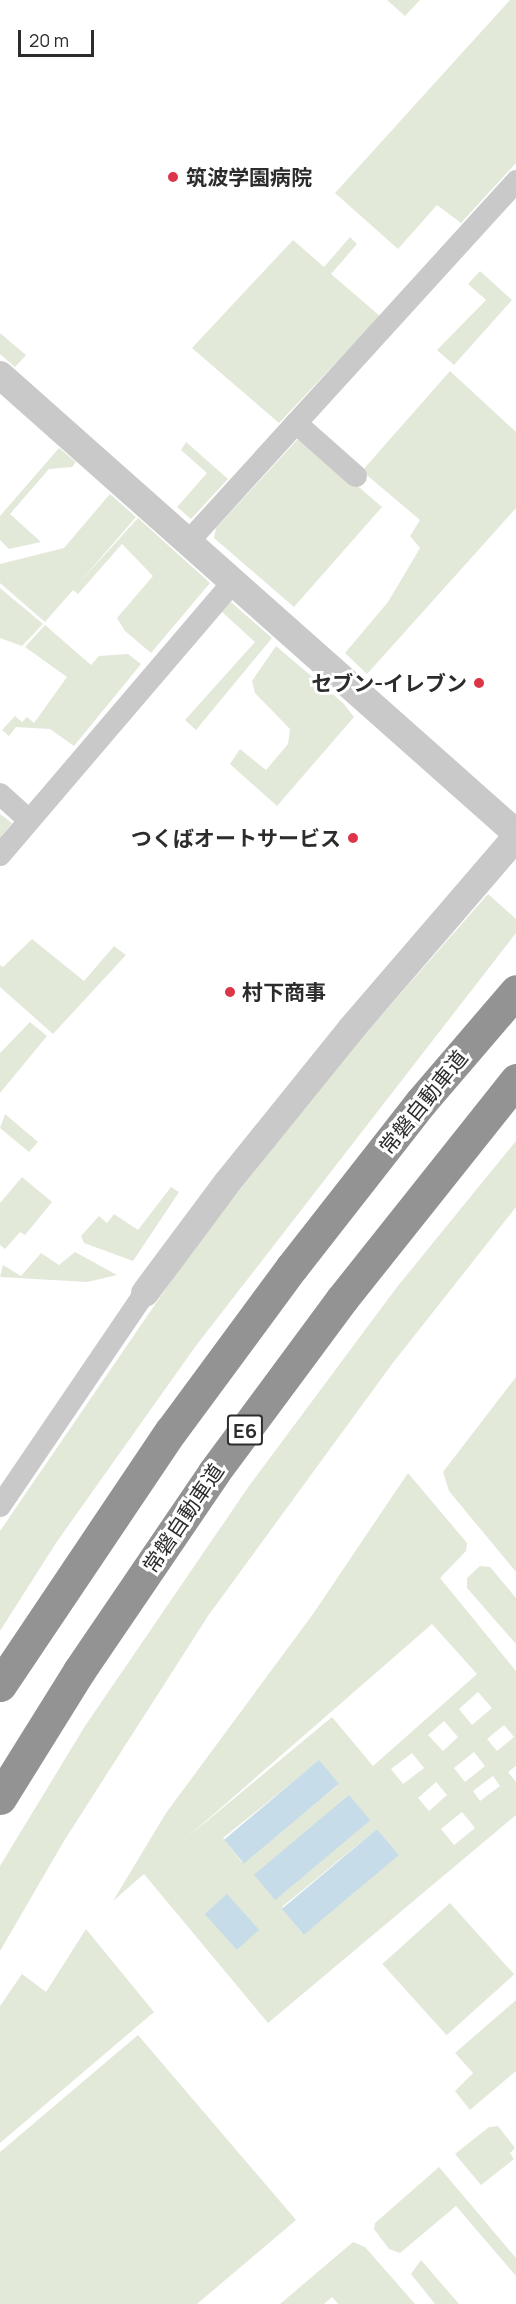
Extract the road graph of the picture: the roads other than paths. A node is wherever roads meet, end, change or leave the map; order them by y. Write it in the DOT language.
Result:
graph roads {
  1 [pos="516,181"];
  2 [pos="0,375"];
  3 [pos="296,423"];
  4 [pos="356,476"];
  5 [pos="188,542"];
  6 [pos="232,582"];
  7 [pos="0,794"];
  8 [pos="30,820"];
  9 [pos="516,835"];
  10 [pos="0,855"];
  11 [pos="516,991"];
  12 [pos="516,1080"];
  13 [pos="145,1293"];
  14 [pos="0,1506"];
  15 [pos="0,1685"];
  16 [pos="0,1798"];
  1 -- 3 [label="street"];
  2 -- 5 [label="street"];
  3 -- 4 [label="street"];
  3 -- 5 [label="street"];
  5 -- 6 [label="street"];
  6 -- 8 [label="street"];
  6 -- 9 [label="street"];
  7 -- 8 [label="street"];
  8 -- 10 [label="street"];
  9 -- 13 [label="street"];
  11 -- 15 [label="highway, 常磐自動車道"];
  12 -- 16 [label="highway, 常磐自動車道 / E6"];
  13 -- 14 [label="street"];
}
